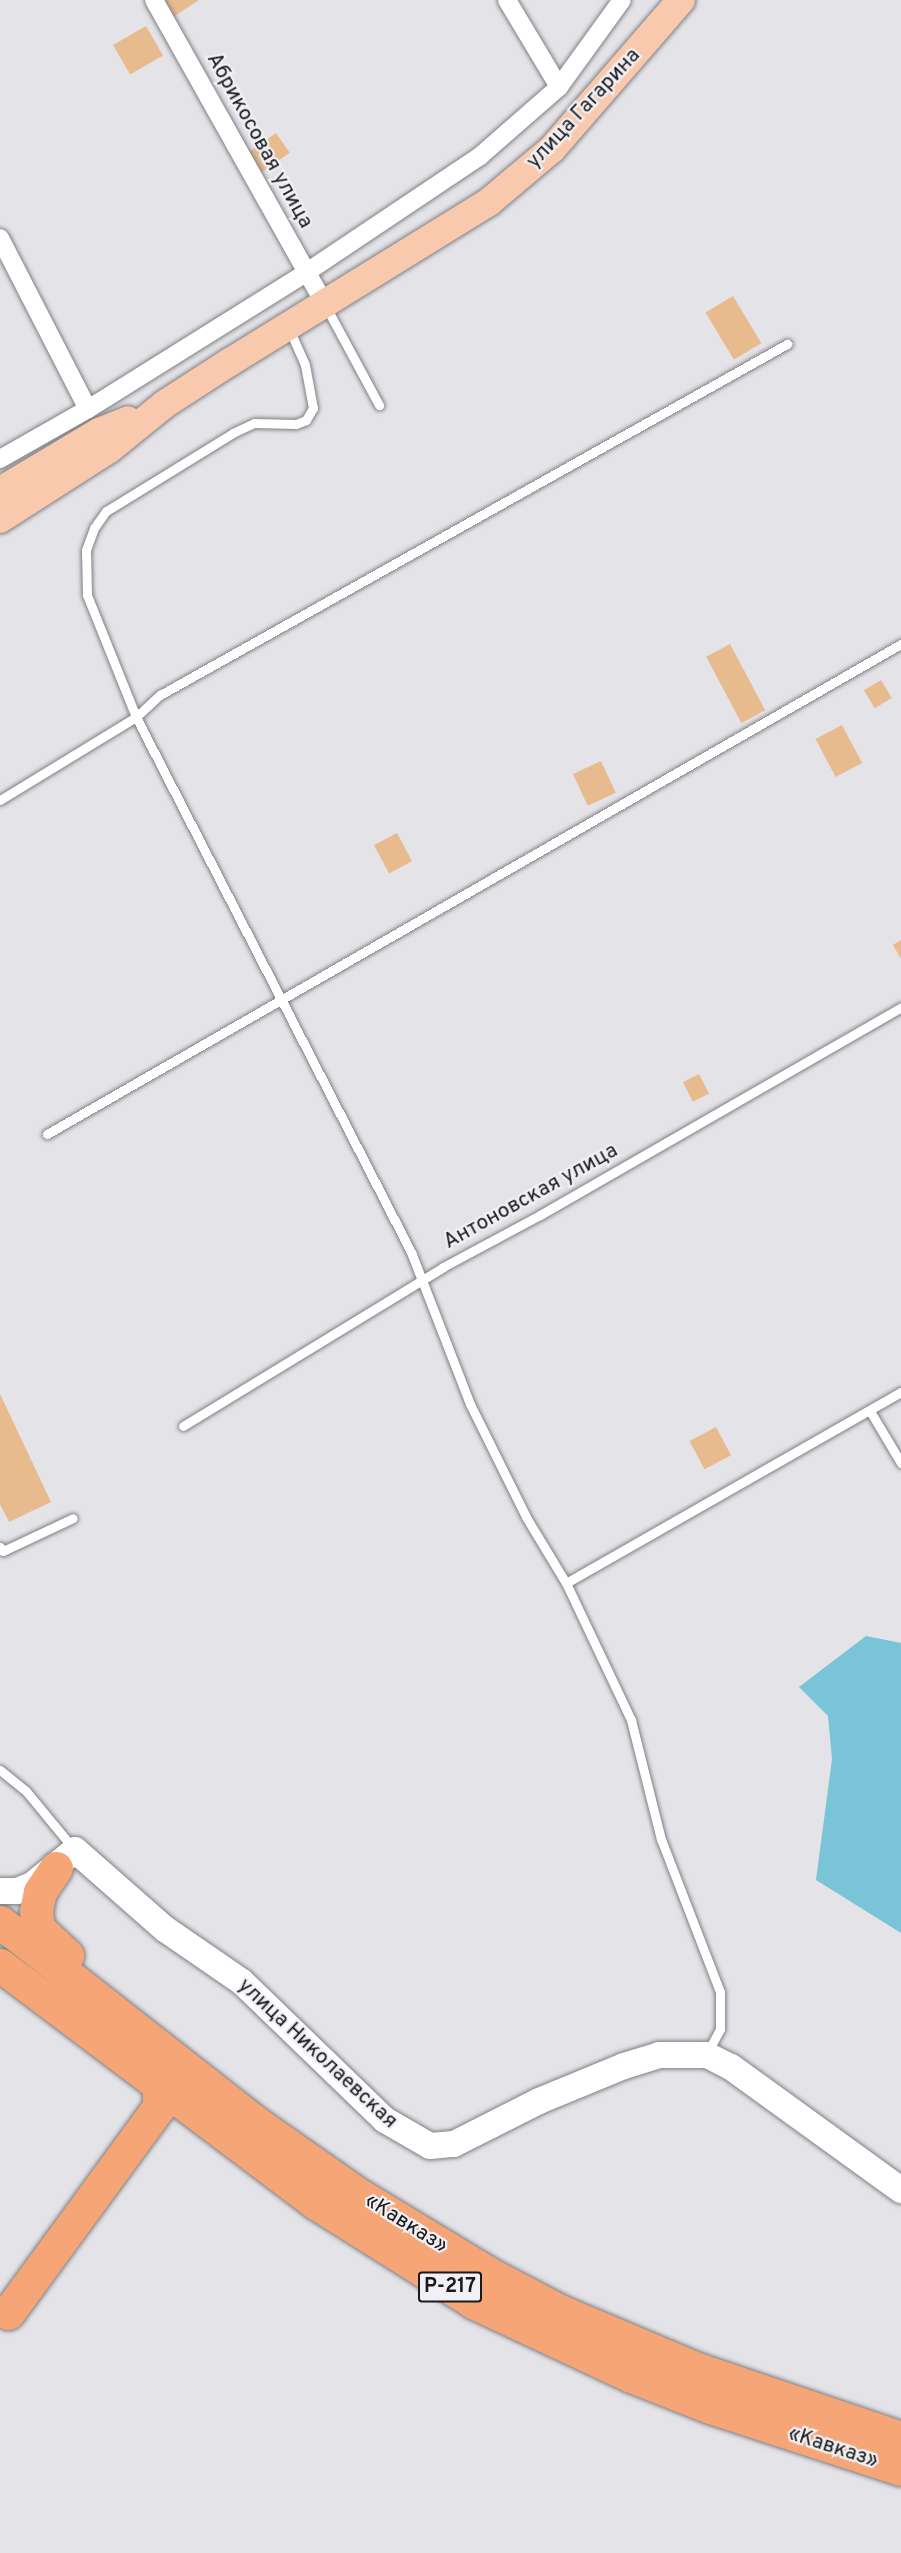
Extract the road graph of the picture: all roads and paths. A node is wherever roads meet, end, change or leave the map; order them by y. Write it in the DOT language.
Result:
graph roads {
  1 [pos="154,0"];
  2 [pos="507,0"];
  3 [pos="622,0"];
  4 [pos="681,0"];
  5 [pos="558,87"];
  6 [pos="0,237"];
  7 [pos="306,272"];
  8 [pos="324,303"];
  9 [pos="288,326"];
  10 [pos="787,344"];
  11 [pos="165,404"];
  12 [pos="379,405"];
  13 [pos="88,409"];
  14 [pos="0,459"];
  15 [pos="0,491"];
  16 [pos="0,519"];
  17 [pos="901,644"];
  18 [pos="136,717"];
  19 [pos="0,800"];
  20 [pos="284,998"];
  21 [pos="901,1007"];
  22 [pos="47,1134"];
  23 [pos="422,1282"];
  24 [pos="901,1392"];
  25 [pos="870,1411"];
  26 [pos="183,1426"];
  27 [pos="901,1463"];
  28 [pos="73,1518"];
  29 [pos="0,1547"];
  30 [pos="566,1583"];
  31 [pos="0,1770"];
  32 [pos="65,1859"];
  33 [pos="0,1891"];
  34 [pos="0,1922"];
  35 [pos="0,1965"];
  36 [pos="155,2045"];
  37 [pos="707,2055"];
  38 [pos="166,2099"];
  39 [pos="901,2190"];
  40 [pos="8,2313"];
  41 [pos="901,2438"];
  42 [pos="901,2469"];
  1 -- 7 [label="street, Абрикосовая улица"];
  2 -- 5 [label="street"];
  3 -- 5 [label="street"];
  4 -- 8 [label="main road, улица Гагарина"];
  5 -- 7 [label="street"];
  6 -- 13 [label="street"];
  7 -- 8 [label="street, Абрикосовая улица"];
  7 -- 13 [label="street"];
  8 -- 9 [label="main road, улица Гагарина"];
  8 -- 12 [label="lane"];
  9 -- 11 [label="main road, улица Гагарина"];
  9 -- 18 [label="lane"];
  10 -- 18 [label="lane"];
  11 -- 15 [label="main road"];
  11 -- 16 [label="main road"];
  13 -- 14 [label="street"];
  17 -- 20 [label="lane"];
  18 -- 19 [label="lane"];
  18 -- 20 [label="lane"];
  20 -- 22 [label="lane"];
  20 -- 23 [label="lane"];
  21 -- 23 [label="lane, Антоновская улица"];
  23 -- 26 [label="lane, Антоновская улица"];
  23 -- 30 [label="lane"];
  24 -- 25 [label="lane"];
  25 -- 27 [label="lane"];
  25 -- 30 [label="lane"];
  28 -- 29 [label="lane"];
  30 -- 37 [label="lane"];
  31 -- 32 [label="lane, улица Николаевская"];
  32 -- 33 [label="street"];
  32 -- 36 [label="highway"];
  32 -- 37 [label="street, улица Николаевская"];
  34 -- 36 [label="highway, «Кавказ» / Р-217"];
  35 -- 38 [label="highway, «Кавказ» / Р-217"];
  36 -- 41 [label="highway, «Кавказ» / Р-217"];
  37 -- 39 [label="street, улица Николаевская"];
  38 -- 40 [label="highway"];
  38 -- 42 [label="highway, «Кавказ» / Р-217"];
}
